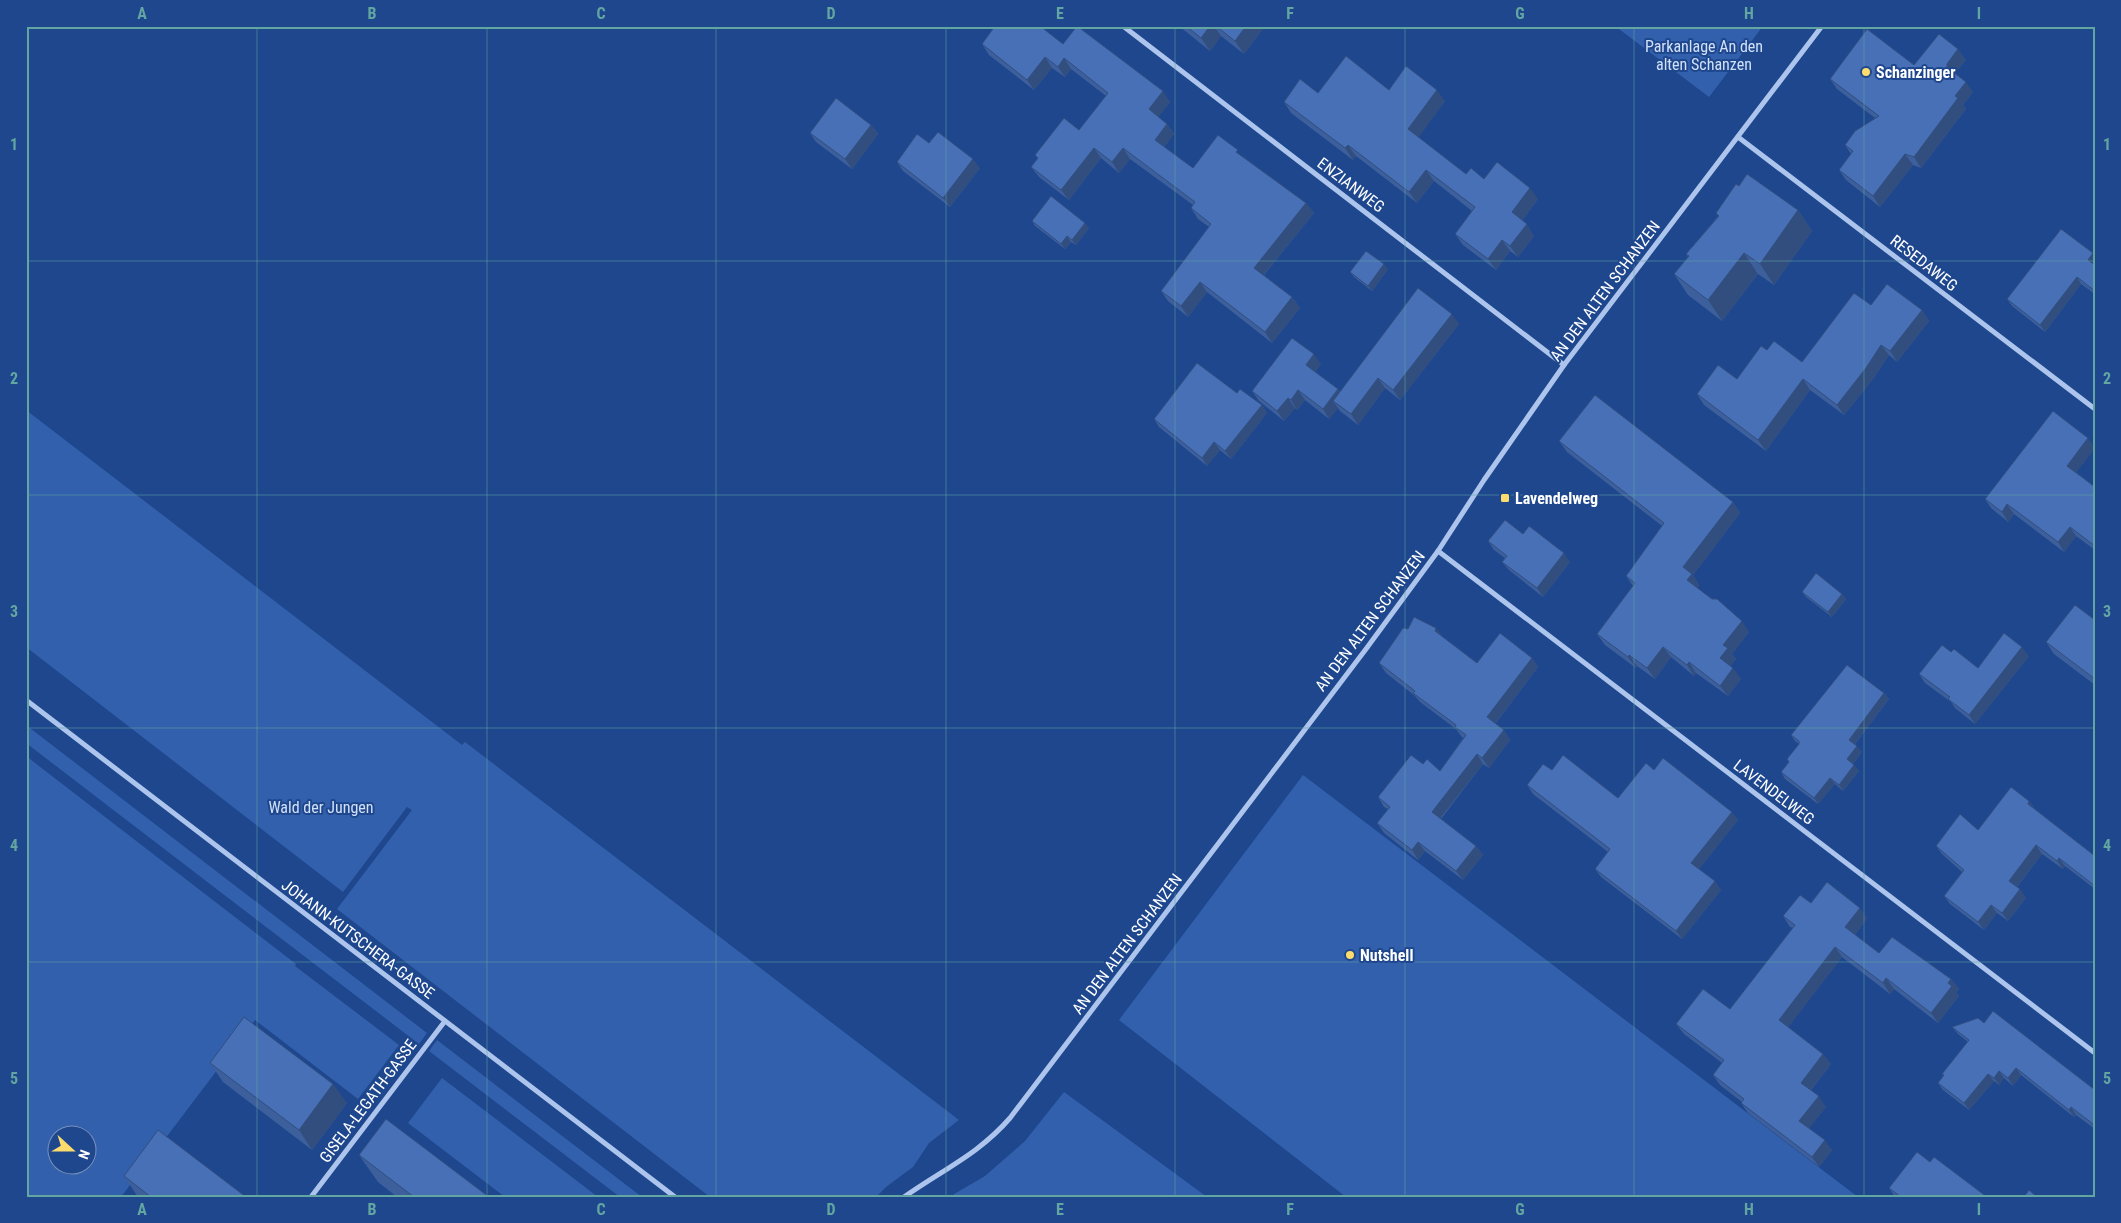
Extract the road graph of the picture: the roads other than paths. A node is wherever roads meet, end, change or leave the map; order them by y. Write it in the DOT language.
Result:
graph roads {
  1 [pos="1123,26"];
  2 [pos="1822,26"];
  3 [pos="1738,137"];
  4 [pos="1564,365"];
  5 [pos="2095,409"];
  6 [pos="1438,551"];
  7 [pos="26,700"];
  8 [pos="445,1021"];
  9 [pos="2095,1053"];
  10 [pos="311,1197"];
  11 [pos="675,1197"];
  12 [pos="904,1197"];
  1 -- 4 [label="street, ENZIANWEG"];
  2 -- 3 [label="street, AN DEN ALTEN SCHANZEN"];
  3 -- 4 [label="street, AN DEN ALTEN SCHANZEN"];
  3 -- 5 [label="street, RESEDAWEG"];
  4 -- 6 [label="street, AN DEN ALTEN SCHANZEN"];
  6 -- 9 [label="street, LAVENDELWEG"];
  6 -- 12 [label="street, AN DEN ALTEN SCHANZEN"];
  7 -- 8 [label="street, JOHANN-KUTSCHERA-GASSE"];
  8 -- 10 [label="street, GISELA-LEGATH-GASSE"];
  8 -- 11 [label="street, JOHANN-KUTSCHERA-GASSE"];
}
